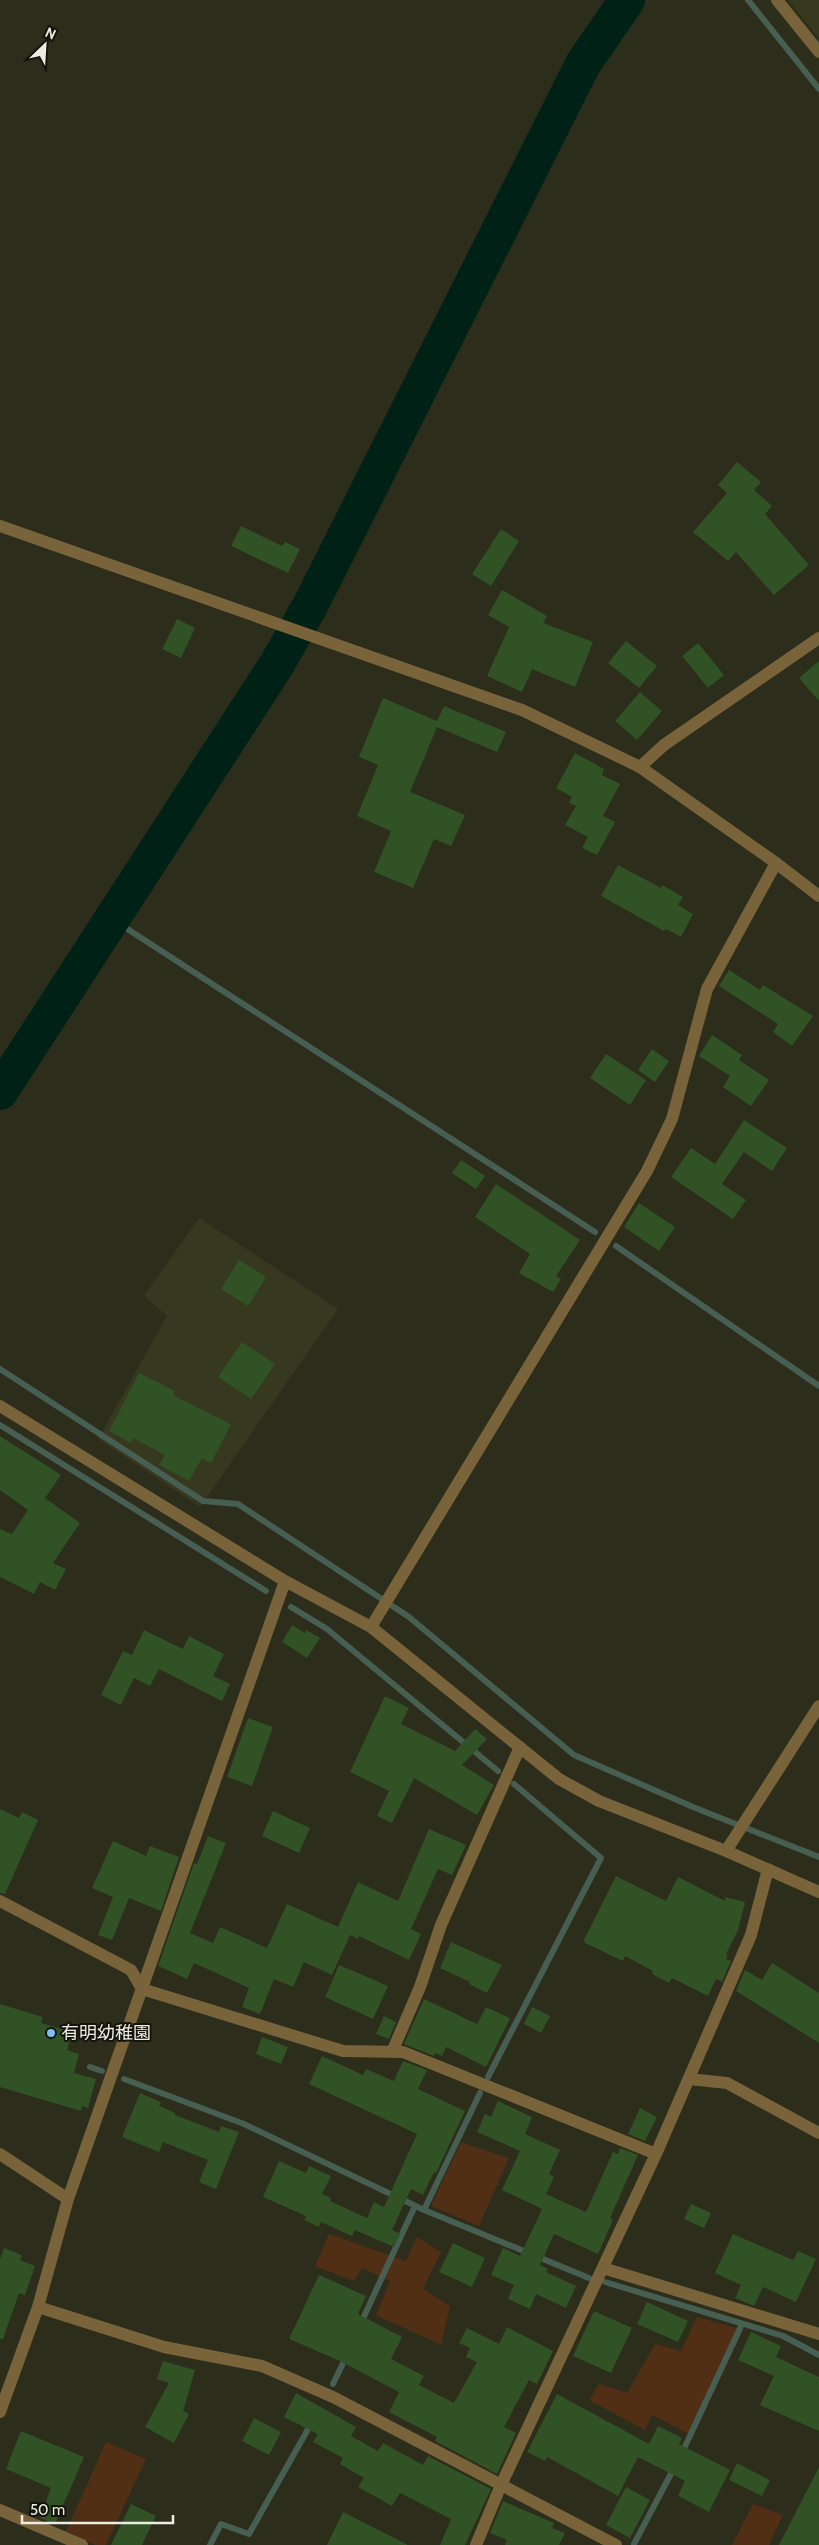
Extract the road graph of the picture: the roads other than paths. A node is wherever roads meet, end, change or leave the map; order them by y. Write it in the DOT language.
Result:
graph roads {
  1 [pos="777,0"];
  2 [pos="819,52"];
  3 [pos="0,526"];
  4 [pos="819,638"];
  5 [pos="640,767"];
  6 [pos="776,863"];
  7 [pos="819,896"];
  8 [pos="0,1406"];
  9 [pos="285,1581"];
  10 [pos="371,1627"];
  11 [pos="819,1706"];
  12 [pos="520,1747"];
  13 [pos="726,1851"];
  14 [pos="768,1869"];
  15 [pos="819,1892"];
  16 [pos="0,1901"];
  17 [pos="142,1989"];
  18 [pos="392,2052"];
  19 [pos="689,2079"];
  20 [pos="819,2133"];
  21 [pos="0,2154"];
  22 [pos="656,2154"];
  23 [pos="68,2199"];
  24 [pos="603,2268"];
  25 [pos="38,2307"];
  26 [pos="819,2334"];
  27 [pos="0,2412"];
  28 [pos="501,2485"];
  29 [pos="0,2510"];
  30 [pos="82,2545"];
  31 [pos="476,2545"];
  32 [pos="616,2545"];
  1 -- 2 [label="street"];
  3 -- 5 [label="street"];
  4 -- 5 [label="street"];
  5 -- 6 [label="street"];
  6 -- 7 [label="street"];
  6 -- 10 [label="street"];
  8 -- 9 [label="street"];
  9 -- 10 [label="street"];
  9 -- 17 [label="street"];
  10 -- 12 [label="street"];
  11 -- 13 [label="street"];
  12 -- 13 [label="street"];
  12 -- 18 [label="street"];
  13 -- 14 [label="street"];
  14 -- 15 [label="street"];
  14 -- 19 [label="street"];
  16 -- 17 [label="street"];
  17 -- 18 [label="street"];
  17 -- 23 [label="street"];
  18 -- 22 [label="street"];
  19 -- 20 [label="street"];
  19 -- 22 [label="street"];
  21 -- 23 [label="street"];
  22 -- 24 [label="street"];
  23 -- 25 [label="street"];
  24 -- 26 [label="street"];
  24 -- 28 [label="street"];
  25 -- 27 [label="street"];
  25 -- 28 [label="street"];
  28 -- 31 [label="street"];
  28 -- 32 [label="street"];
  29 -- 30 [label="street"];
}
